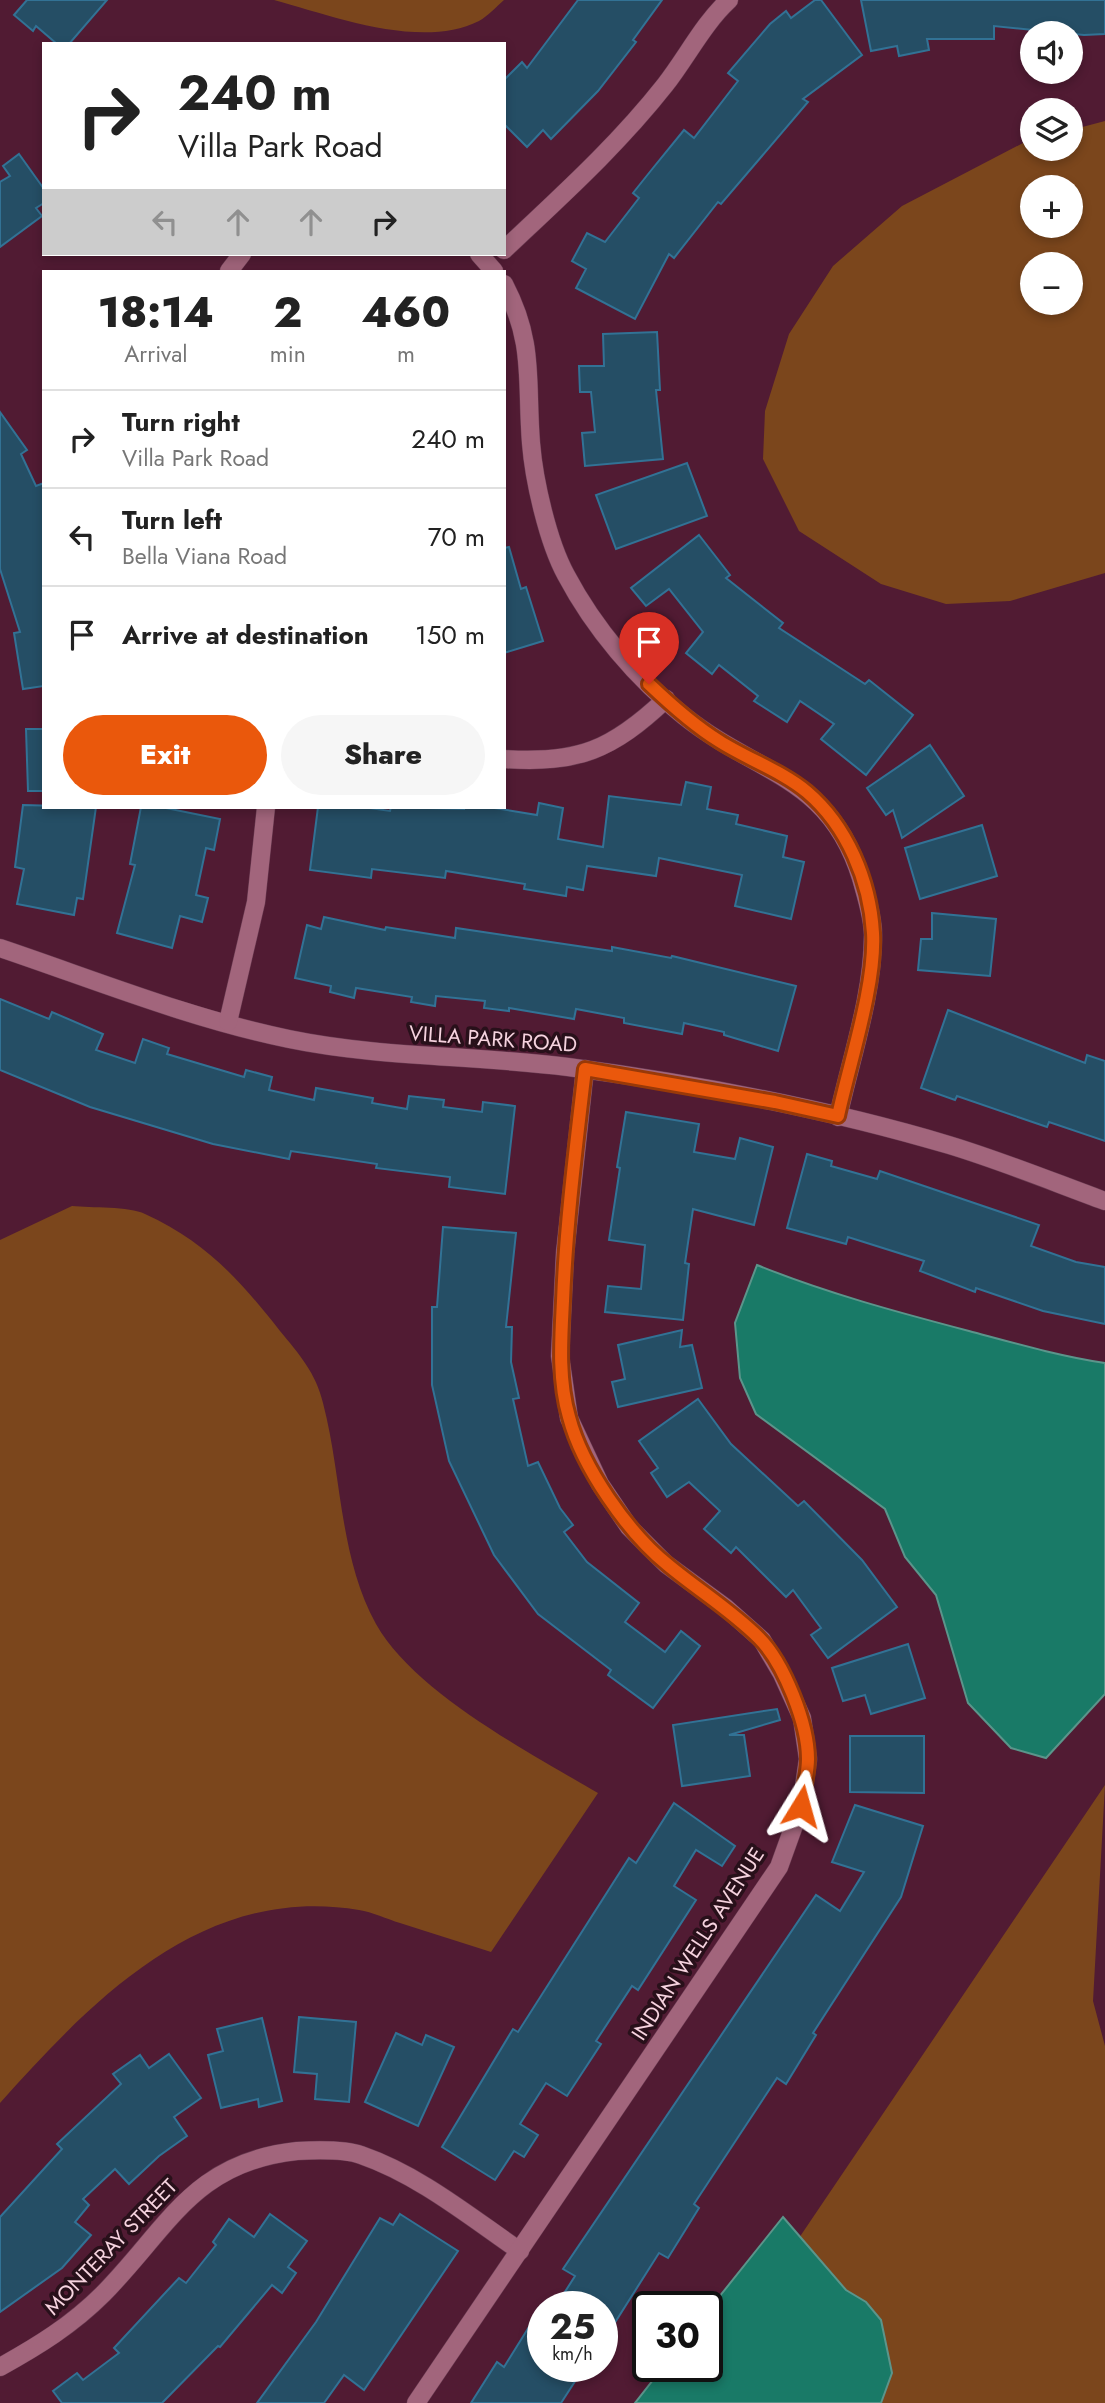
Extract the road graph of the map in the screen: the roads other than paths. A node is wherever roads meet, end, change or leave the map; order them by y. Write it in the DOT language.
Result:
graph roads {
  1 [pos="729,0"];
  2 [pos="506,248"];
  3 [pos="240,256"];
  4 [pos="230,270"];
  5 [pos="506,288"];
  6 [pos="666,699"];
  7 [pos="506,760"];
  8 [pos="266,809"];
  9 [pos="0,947"];
  10 [pos="229,1022"];
  11 [pos="585,1069"];
  12 [pos="838,1116"];
  13 [pos="1105,1202"];
  14 [pos="520,2250"];
  15 [pos="0,2367"];
  16 [pos="416,2403"];
  1 -- 2 [label="street"];
  3 -- 4 [label="street"];
  5 -- 6 [label="street"];
  6 -- 7 [label="street"];
  6 -- 12 [label="street"];
  8 -- 10 [label="street"];
  9 -- 10 [label="street, VILLA PARK ROAD"];
  10 -- 11 [label="street, VILLA PARK ROAD"];
  11 -- 12 [label="street, VILLA PARK ROAD"];
  11 -- 14 [label="street, INDIAN WELLS AVENUE"];
  12 -- 13 [label="street, VILLA PARK ROAD"];
  14 -- 15 [label="street, MONTERAY STREET"];
  14 -- 16 [label="street, INDIAN WELLS AVENUE"];
}
